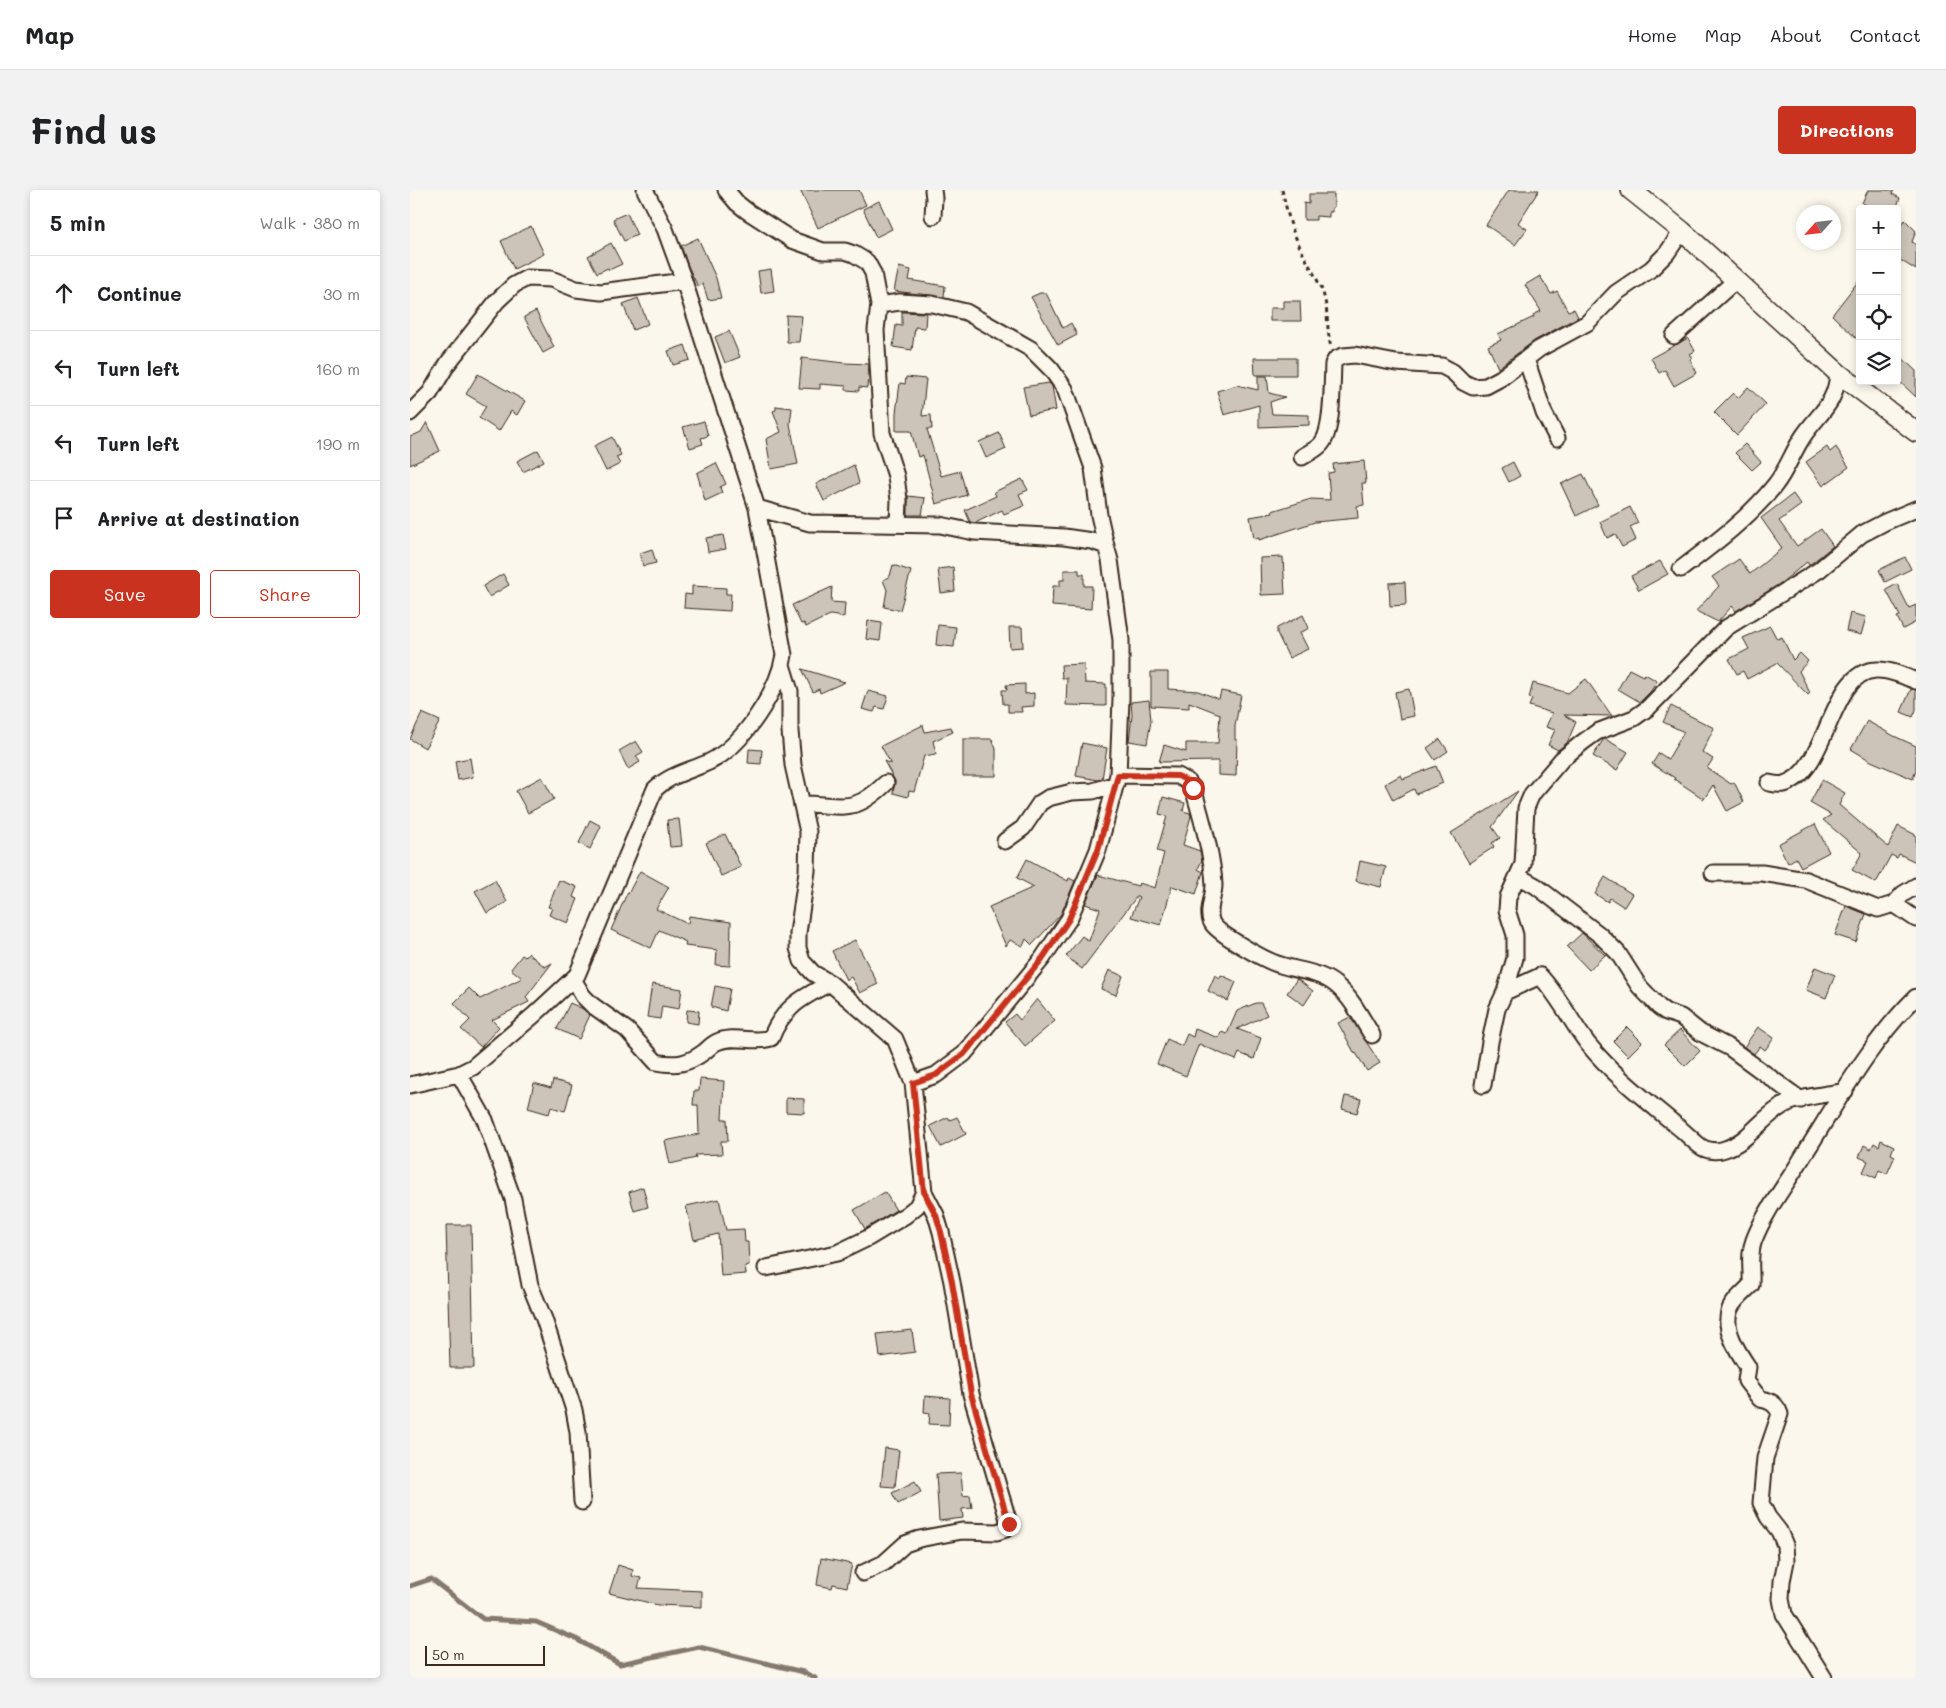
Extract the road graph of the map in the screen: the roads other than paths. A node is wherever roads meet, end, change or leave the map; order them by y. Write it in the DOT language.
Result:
graph roads {
  1 [pos="645,190"];
  2 [pos="726,190"];
  3 [pos="933,190"];
  4 [pos="1631,190"];
  5 [pos="933,216"];
  6 [pos="1682,231"];
  7 [pos="1736,280"];
  8 [pos="684,281"];
  9 [pos="879,305"];
  10 [pos="1674,336"];
  11 [pos="1526,359"];
  12 [pos="1838,373"];
  13 [pos="410,414"];
  14 [pos="1916,432"];
  15 [pos="1557,438"];
  16 [pos="1302,458"];
  17 [pos="756,508"];
  18 [pos="1916,509"];
  19 [pos="898,524"];
  20 [pos="1106,546"];
  21 [pos="1681,569"];
  22 [pos="782,665"];
  23 [pos="1916,681"];
  24 [pos="1117,780"];
  25 [pos="886,783"];
  26 [pos="1769,783"];
  27 [pos="802,804"];
  28 [pos="1005,841"];
  29 [pos="1713,873"];
  30 [pos="1518,876"];
  31 [pos="1916,886"];
  32 [pos="1894,904"];
  33 [pos="1916,919"];
  34 [pos="573,979"];
  35 [pos="830,982"];
  36 [pos="1505,992"];
  37 [pos="1916,997"];
  38 [pos="1372,1035"];
  39 [pos="459,1074"];
  40 [pos="913,1083"];
  41 [pos="410,1085"];
  42 [pos="1483,1085"];
  43 [pos="1845,1091"];
  44 [pos="1801,1100"];
  45 [pos="924,1192"];
  46 [pos="766,1268"];
  47 [pos="582,1502"];
  48 [pos="864,1574"];
  49 [pos="1824,1678"];
  1 -- 8 [label="street"];
  2 -- 9 [label="street"];
  3 -- 5 [label="street"];
  4 -- 6 [label="street"];
  6 -- 7 [label="street"];
  6 -- 11 [label="street"];
  7 -- 10 [label="street"];
  7 -- 12 [label="street"];
  8 -- 13 [label="street"];
  8 -- 17 [label="street"];
  9 -- 19 [label="street"];
  9 -- 20 [label="street"];
  11 -- 15 [label="street"];
  11 -- 16 [label="street"];
  12 -- 14 [label="street"];
  12 -- 21 [label="street"];
  17 -- 19 [label="street"];
  17 -- 22 [label="street"];
  18 -- 30 [label="street"];
  19 -- 20 [label="street"];
  20 -- 24 [label="street"];
  22 -- 27 [label="street"];
  22 -- 34 [label="street"];
  23 -- 26 [label="street"];
  24 -- 28 [label="street"];
  24 -- 38 [label="street"];
  24 -- 40 [label="street"];
  25 -- 27 [label="street"];
  27 -- 35 [label="street"];
  29 -- 32 [label="street"];
  30 -- 36 [label="street"];
  30 -- 44 [label="street"];
  31 -- 32 [label="street"];
  32 -- 33 [label="street"];
  34 -- 35 [label="street"];
  34 -- 39 [label="street"];
  35 -- 40 [label="street"];
  36 -- 42 [label="street"];
  36 -- 44 [label="street"];
  37 -- 43 [label="street"];
  39 -- 41 [label="street"];
  39 -- 47 [label="street"];
  40 -- 45 [label="street"];
  43 -- 44 [label="street"];
  43 -- 49 [label="street"];
  45 -- 46 [label="street"];
  45 -- 48 [label="street"];
}
